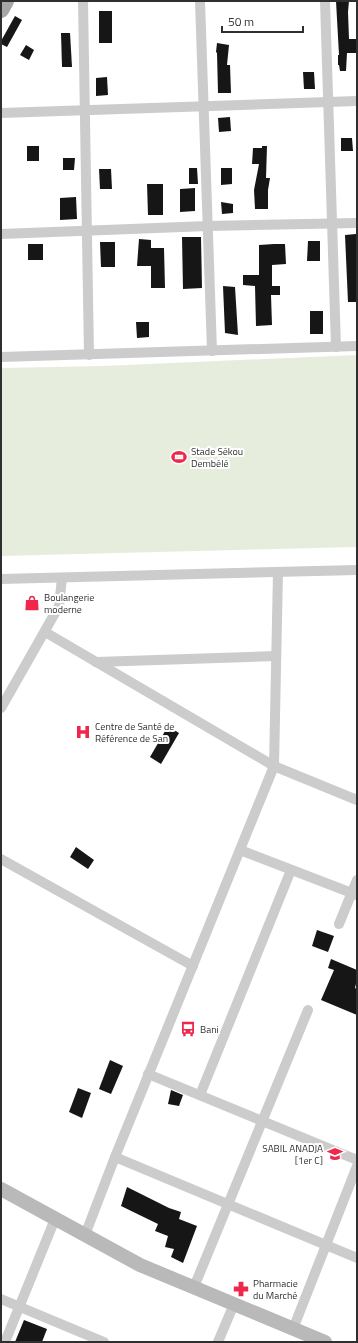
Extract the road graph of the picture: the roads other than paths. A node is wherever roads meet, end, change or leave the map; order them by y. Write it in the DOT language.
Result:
graph roads {
  1 [pos="6,1"];
  2 [pos="83,1"];
  3 [pos="200,1"];
  4 [pos="325,1"];
  5 [pos="1,10"];
  6 [pos="357,101"];
  7 [pos="328,102"];
  8 [pos="204,107"];
  9 [pos="85,111"];
  10 [pos="1,113"];
  11 [pos="332,223"];
  12 [pos="357,223"];
  13 [pos="208,226"];
  14 [pos="87,230"];
  15 [pos="1,234"];
  16 [pos="357,346"];
  17 [pos="336,347"];
  18 [pos="212,351"];
  19 [pos="89,354"];
  20 [pos="1,357"];
  21 [pos="357,570"];
  22 [pos="278,572"];
  23 [pos="62,578"];
  24 [pos="1,579"];
  25 [pos="45,632"];
  26 [pos="276,656"];
  27 [pos="96,662"];
  28 [pos="1,708"];
  29 [pos="274,766"];
  30 [pos="357,800"];
  31 [pos="240,850"];
  32 [pos="1,859"];
  33 [pos="291,870"];
  34 [pos="357,880"];
  35 [pos="354,894"];
  36 [pos="339,924"];
  37 [pos="193,966"];
  38 [pos="308,1010"];
  39 [pos="148,1074"];
  40 [pos="200,1095"];
  41 [pos="262,1121"];
  42 [pos="115,1157"];
  43 [pos="357,1160"];
  44 [pos="357,1166"];
  45 [pos="1,1189"];
  46 [pos="228,1204"];
  47 [pos="55,1219"];
  48 [pos="85,1235"];
  49 [pos="326,1245"];
  50 [pos="357,1258"];
  51 [pos="194,1287"];
  52 [pos="1,1299"];
  53 [pos="234,1304"];
  54 [pos="19,1307"];
  55 [pos="293,1328"];
  56 [pos="5,1342"];
  57 [pos="104,1342"];
  58 [pos="218,1342"];
  59 [pos="325,1342"];
  1 -- 5 [label="main road"];
  2 -- 9 [label="street"];
  3 -- 8 [label="street"];
  4 -- 7 [label="street"];
  6 -- 7 [label="street"];
  7 -- 8 [label="street"];
  7 -- 11 [label="street"];
  8 -- 9 [label="street"];
  8 -- 13 [label="street"];
  9 -- 10 [label="street"];
  9 -- 14 [label="street"];
  11 -- 12 [label="street"];
  11 -- 13 [label="street"];
  11 -- 17 [label="street"];
  13 -- 14 [label="street"];
  13 -- 18 [label="street"];
  14 -- 15 [label="street"];
  14 -- 19 [label="street"];
  16 -- 17 [label="street"];
  17 -- 18 [label="street"];
  18 -- 19 [label="street"];
  19 -- 20 [label="street"];
  21 -- 22 [label="street"];
  22 -- 23 [label="street"];
  22 -- 26 [label="street"];
  23 -- 24 [label="street"];
  23 -- 25 [label="street"];
  25 -- 27 [label="street"];
  25 -- 28 [label="street"];
  26 -- 27 [label="street"];
  26 -- 29 [label="street"];
  27 -- 29 [label="street"];
  29 -- 30 [label="street"];
  29 -- 31 [label="street"];
  31 -- 33 [label="street"];
  31 -- 37 [label="street"];
  32 -- 37 [label="street"];
  33 -- 35 [label="street"];
  33 -- 40 [label="street"];
  34 -- 35 [label="street"];
  35 -- 36 [label="street"];
  37 -- 39 [label="street"];
  38 -- 41 [label="street"];
  39 -- 40 [label="street"];
  39 -- 42 [label="street"];
  40 -- 41 [label="street"];
  41 -- 43 [label="street"];
  41 -- 46 [label="street"];
  42 -- 46 [label="street"];
  42 -- 48 [label="street"];
  44 -- 49 [label="street"];
  45 -- 47 [label="main road"];
  46 -- 49 [label="street"];
  46 -- 51 [label="street"];
  47 -- 48 [label="main road"];
  47 -- 54 [label="street"];
  48 -- 51 [label="main road"];
  49 -- 50 [label="street"];
  49 -- 55 [label="street"];
  51 -- 53 [label="main road"];
  52 -- 54 [label="street"];
  53 -- 55 [label="main road"];
  53 -- 58 [label="street"];
  54 -- 56 [label="street"];
  54 -- 57 [label="street"];
  55 -- 59 [label="main road"];
}
